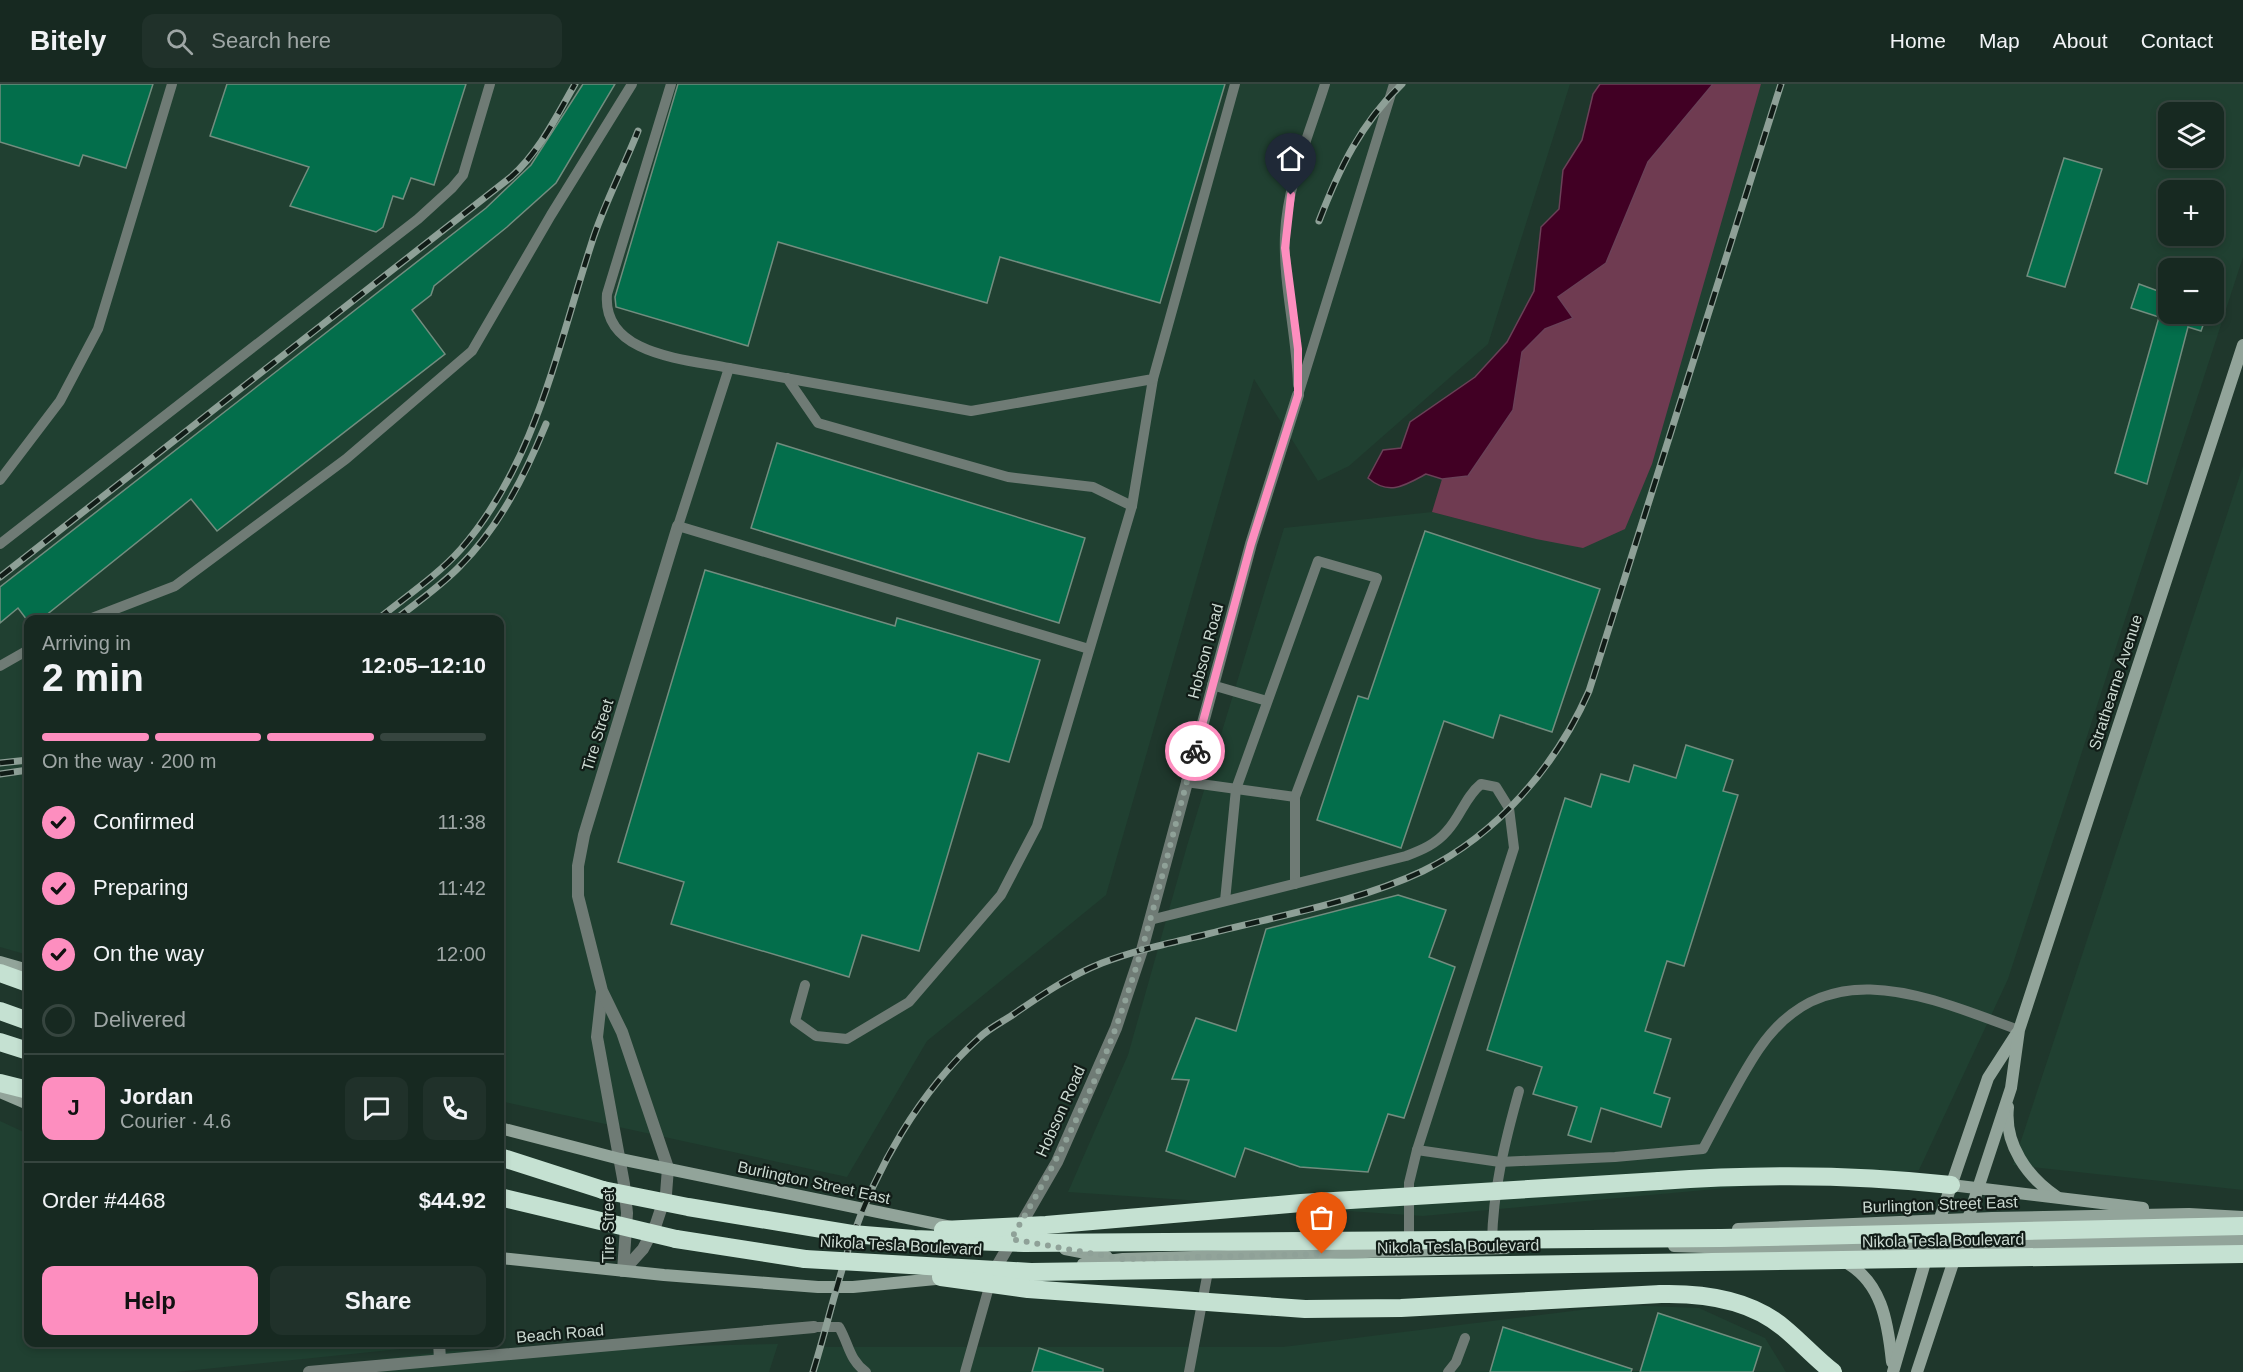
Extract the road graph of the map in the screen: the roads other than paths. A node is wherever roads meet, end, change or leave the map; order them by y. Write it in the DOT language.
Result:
graph roads {
  1 [pos="172,84"];
  2 [pos="490,84"];
  3 [pos="632,84"];
  4 [pos="671,84"];
  5 [pos="1234,84"];
  6 [pos="1325,84"];
  7 [pos="1394,84"];
  8 [pos="2243,345"];
  9 [pos="729,368"];
  10 [pos="787,378"];
  11 [pos="1153,379"];
  12 [pos="1298,395"];
  13 [pos="0,480"];
  14 [pos="1132,506"];
  15 [pos="678,526"];
  16 [pos="0,544"];
  17 [pos="100,615"];
  18 [pos="1089,649"];
  19 [pos="24,652"];
  20 [pos="0,666"];
  21 [pos="1212,685"];
  22 [pos="1267,701"];
  23 [pos="1186,782"];
  24 [pos="1236,789"];
  25 [pos="1295,797"];
  26 [pos="1295,884"];
  27 [pos="1225,901"];
  28 [pos="1150,920"];
  29 [pos="0,962"];
  30 [pos="24,969"];
  31 [pos="0,973"];
  32 [pos="24,982"];
  33 [pos="805,985"];
  34 [pos="602,991"];
  35 [pos="0,1011"];
  36 [pos="24,1020"];
  37 [pos="2019,1030"];
  38 [pos="0,1042"];
  39 [pos="24,1050"];
  40 [pos="0,1083"];
  41 [pos="2011,1088"];
  42 [pos="24,1089"];
  43 [pos="1519,1091"];
  44 [pos="0,1092"];
  45 [pos="24,1102"];
  46 [pos="504,1129"];
  47 [pos="1417,1150"];
  48 [pos="504,1158"];
  49 [pos="620,1159"];
  50 [pos="1500,1162"];
  51 [pos="504,1168"];
  52 [pos="668,1168"];
  53 [pos="1951,1185"];
  54 [pos="1978,1189"];
  55 [pos="603,1190"];
  56 [pos="504,1198"];
  57 [pos="2060,1198"];
  58 [pos="504,1210"];
  59 [pos="2189,1214"];
  60 [pos="2243,1217"];
  61 [pos="774,1219"];
  62 [pos="1968,1219"];
  63 [pos="1939,1220"];
  64 [pos="2243,1226"];
  65 [pos="676,1239"];
  66 [pos="1011,1239"];
  67 [pos="2243,1240"];
  68 [pos="1639,1243"];
  69 [pos="1929,1248"];
  70 [pos="1958,1248"];
  71 [pos="1491,1249"];
  72 [pos="1793,1250"];
  73 [pos="1409,1251"];
  74 [pos="2243,1254"];
  75 [pos="1210,1257"];
  76 [pos="504,1258"];
  77 [pos="805,1259"];
  78 [pos="1123,1259"];
  79 [pos="623,1271"];
  80 [pos="993,1273"];
  81 [pos="814,1326"];
  82 [pos="1465,1338"];
  83 [pos="439,1347"];
  84 [pos="440,1360"];
  85 [pos="1893,1369"];
  86 [pos="1829,1370"];
  87 [pos="309,1372"];
  88 [pos="866,1372"];
  89 [pos="964,1372"];
  90 [pos="1189,1372"];
  91 [pos="1448,1372"];
  92 [pos="1917,1372"];
  1 -- 13 [label="lane"];
  2 -- 16 [label="lane"];
  3 -- 17 [label="lane"];
  4 -- 9 [label="lane"];
  5 -- 11 [label="lane"];
  6 -- 12 [label="lane, Hobson Road"];
  7 -- 12 [label="lane"];
  8 -- 37 [label="main road, Strathearne Avenue"];
  9 -- 10 [label="lane"];
  9 -- 15 [label="lane"];
  10 -- 11 [label="lane"];
  10 -- 14 [label="lane"];
  11 -- 14 [label="lane"];
  12 -- 21 [label="street, Hobson Road"];
  14 -- 18 [label="lane"];
  15 -- 18 [label="lane"];
  15 -- 34 [label="street, Tire Street"];
  18 -- 33 [label="lane"];
  19 -- 20 [label="lane"];
  21 -- 22 [label="lane"];
  21 -- 23 [label="street, Hobson Road"];
  22 -- 24 [label="lane"];
  22 -- 25 [label="lane"];
  23 -- 24 [label="lane"];
  23 -- 28 [label="street, Hobson Road"];
  24 -- 25 [label="lane"];
  24 -- 27 [label="lane"];
  25 -- 26 [label="lane"];
  26 -- 27 [label="lane"];
  26 -- 47 [label="lane"];
  27 -- 28 [label="lane"];
  28 -- 66 [label="street, Hobson Road"];
  29 -- 30 [label="main road"];
  31 -- 32 [label="highway"];
  34 -- 49 [label="street, Tire Street"];
  34 -- 52 [label="street, Tire Street"];
  35 -- 36 [label="highway"];
  37 -- 41 [label="main road, Strathearne Avenue"];
  37 -- 50 [label="lane"];
  37 -- 53 [label="main road, Strathearne Avenue"];
  38 -- 39 [label="highway"];
  40 -- 42 [label="highway"];
  41 -- 54 [label="main road, Strathearne Avenue"];
  41 -- 57 [label="main road"];
  43 -- 50 [label="lane"];
  44 -- 45 [label="main road"];
  46 -- 49 [label="main road, Burlington Street East"];
  47 -- 50 [label="lane"];
  47 -- 73 [label="lane"];
  48 -- 55 [label="highway"];
  49 -- 52 [label="main road, Burlington Street East"];
  49 -- 79 [label="street, Tire Street"];
  50 -- 71 [label="lane"];
  51 -- 55 [label="highway, Nikola Tesla Boulevard"];
  52 -- 66 [label="main road, Burlington Street East"];
  52 -- 79 [label="street, Tire Street"];
  53 -- 54 [label="main road"];
  53 -- 61 [label="highway, bridge"];
  53 -- 63 [label="main road, Strathearne Avenue"];
  54 -- 57 [label="main road"];
  54 -- 62 [label="main road, Strathearne Avenue"];
  55 -- 61 [label="highway, Nikola Tesla Boulevard, bridge"];
  56 -- 65 [label="highway, Nikola Tesla Boulevard, bridge"];
  57 -- 59 [label="main road"];
  58 -- 65 [label="highway, bridge"];
  59 -- 60 [label="main road, Burlington Street East"];
  59 -- 62 [label="main road, Burlington Street East"];
  61 -- 64 [label="highway, Nikola Tesla Boulevard, bridge"];
  62 -- 63 [label="main road, Burlington Street East"];
  62 -- 70 [label="main road, Strathearne Avenue"];
  63 -- 68 [label="main road, Burlington Street East"];
  63 -- 69 [label="main road, Strathearne Avenue"];
  65 -- 77 [label="highway, Nikola Tesla Boulevard"];
  66 -- 78 [label="main road, Burlington Street East"];
  66 -- 80 [label="street, Hobson Road"];
  67 -- 70 [label="main road, Burlington Street East"];
  68 -- 71 [label="main road, Burlington Street East"];
  68 -- 72 [label="main road, Burlington Street East"];
  69 -- 70 [label="main road, Burlington Street East"];
  69 -- 72 [label="main road, Burlington Street East"];
  69 -- 85 [label="main road, Strathearne Avenue"];
  70 -- 92 [label="main road, Strathearne Avenue"];
  71 -- 73 [label="main road, Burlington Street East"];
  72 -- 85 [label="main road"];
  73 -- 75 [label="main road, Burlington Street East"];
  74 -- 77 [label="highway, Nikola Tesla Boulevard, bridge"];
  75 -- 78 [label="main road, Burlington Street East"];
  75 -- 90 [label="lane"];
  76 -- 79 [label="main road, Burlington Street East"];
  77 -- 86 [label="highway, bridge"];
  78 -- 80 [label="main road, Burlington Street East"];
  79 -- 80 [label="main road, Burlington Street East"];
  80 -- 89 [label="lane"];
  81 -- 84 [label="street, Beach Road"];
  81 -- 88 [label="lane"];
  82 -- 91 [label="lane"];
  83 -- 84 [label="street"];
  84 -- 87 [label="street, Beach Road"];
}
